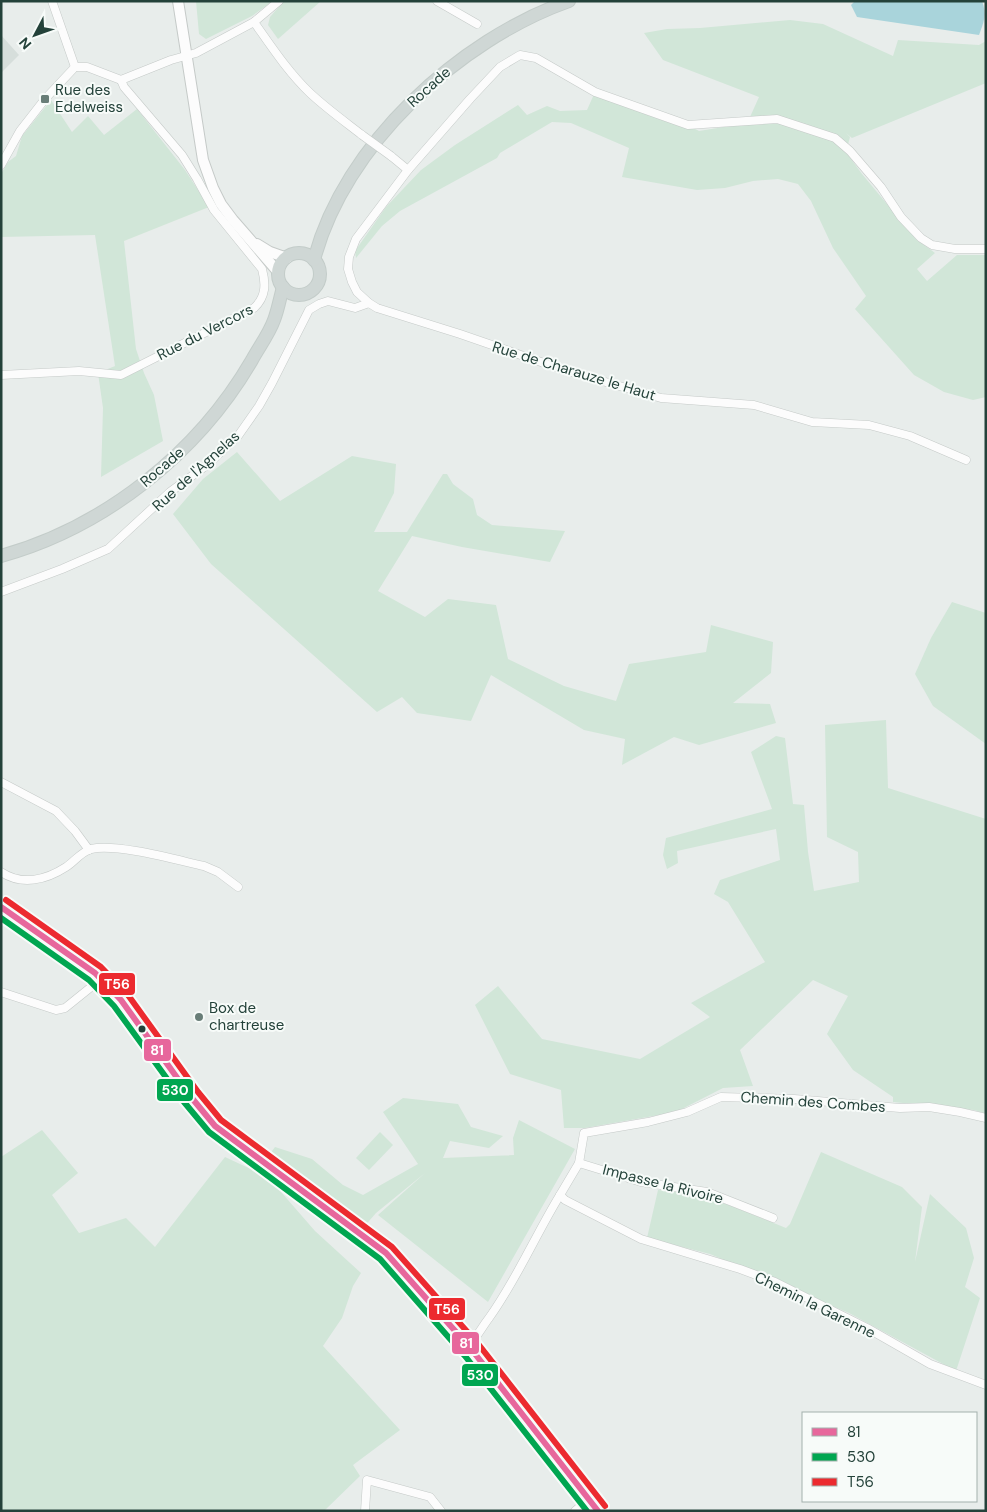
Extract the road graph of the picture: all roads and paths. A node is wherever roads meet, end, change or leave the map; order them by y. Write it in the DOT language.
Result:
graph roads {
  1 [pos="52,1"];
  2 [pos="178,1"];
  3 [pos="279,1"];
  4 [pos="437,1"];
  5 [pos="569,1"];
  6 [pos="254,22"];
  7 [pos="477,24"];
  8 [pos="186,56"];
  9 [pos="74,66"];
  10 [pos="121,80"];
  11 [pos="1,165"];
  12 [pos="408,170"];
  13 [pos="329,216"];
  14 [pos="250,240"];
  15 [pos="986,249"];
  16 [pos="293,256"];
  17 [pos="314,260"];
  18 [pos="279,273"];
  19 [pos="283,287"];
  20 [pos="297,295"];
  21 [pos="369,303"];
  22 [pos="274,321"];
  23 [pos="1,375"];
  24 [pos="966,460"];
  25 [pos="1,556"];
  26 [pos="1,592"];
  27 [pos="1,782"];
  28 [pos="89,850"];
  29 [pos="1,872"];
  30 [pos="238,887"];
  31 [pos="1,908"];
  32 [pos="102,979"];
  33 [pos="1,992"];
  34 [pos="986,1118"];
  35 [pos="579,1163"];
  36 [pos="560,1195"];
  37 [pos="773,1218"];
  38 [pos="470,1348"];
  39 [pos="986,1385"];
  40 [pos="589,1499"];
  41 [pos="365,1511"];
  42 [pos="441,1511"];
  43 [pos="575,1511"];
  44 [pos="598,1511"];
  1 -- 9 [label="street"];
  2 -- 8 [label="street"];
  3 -- 6 [label="street"];
  4 -- 7 [label="street"];
  5 -- 13 [label="main road, Rocade"];
  6 -- 8 [label="street"];
  6 -- 12 [label="street, bridge"];
  8 -- 10 [label="street"];
  8 -- 14 [label="street"];
  9 -- 10 [label="street"];
  9 -- 11 [label="street"];
  10 -- 23 [label="street, Rue du Vercors"];
  12 -- 15 [label="street, Rue de Charauze le Haut"];
  12 -- 21 [label="street, Rue de Charauze le Haut"];
  13 -- 16 [label="main road, Rocade"];
  13 -- 17 [label="main road, Rocade"];
  14 -- 16 [label="street"];
  14 -- 18 [label="street"];
  16 -- 17 [label="main road"];
  16 -- 18 [label="main road"];
  17 -- 20 [label="main road"];
  18 -- 19 [label="main road"];
  19 -- 20 [label="main road"];
  19 -- 22 [label="main road, Rocade"];
  20 -- 22 [label="main road, Rocade"];
  21 -- 24 [label="street, Rue de Charauze le Haut"];
  21 -- 26 [label="street, Rue de l'Agnelas"];
  22 -- 25 [label="main road, Rocade"];
  27 -- 28 [label="street"];
  28 -- 29 [label="street"];
  28 -- 30 [label="street"];
  31 -- 32 [label="main road"];
  32 -- 33 [label="street"];
  32 -- 38 [label="main road"];
  34 -- 35 [label="street, Chemin des Combes"];
  35 -- 36 [label="street"];
  35 -- 37 [label="street, Impasse la Rivoire"];
  36 -- 38 [label="street"];
  36 -- 39 [label="street, Chemin la Garenne"];
  38 -- 40 [label="main road"];
  40 -- 43 [label="street"];
  40 -- 44 [label="main road"];
  41 -- 42 [label="street"];
}
